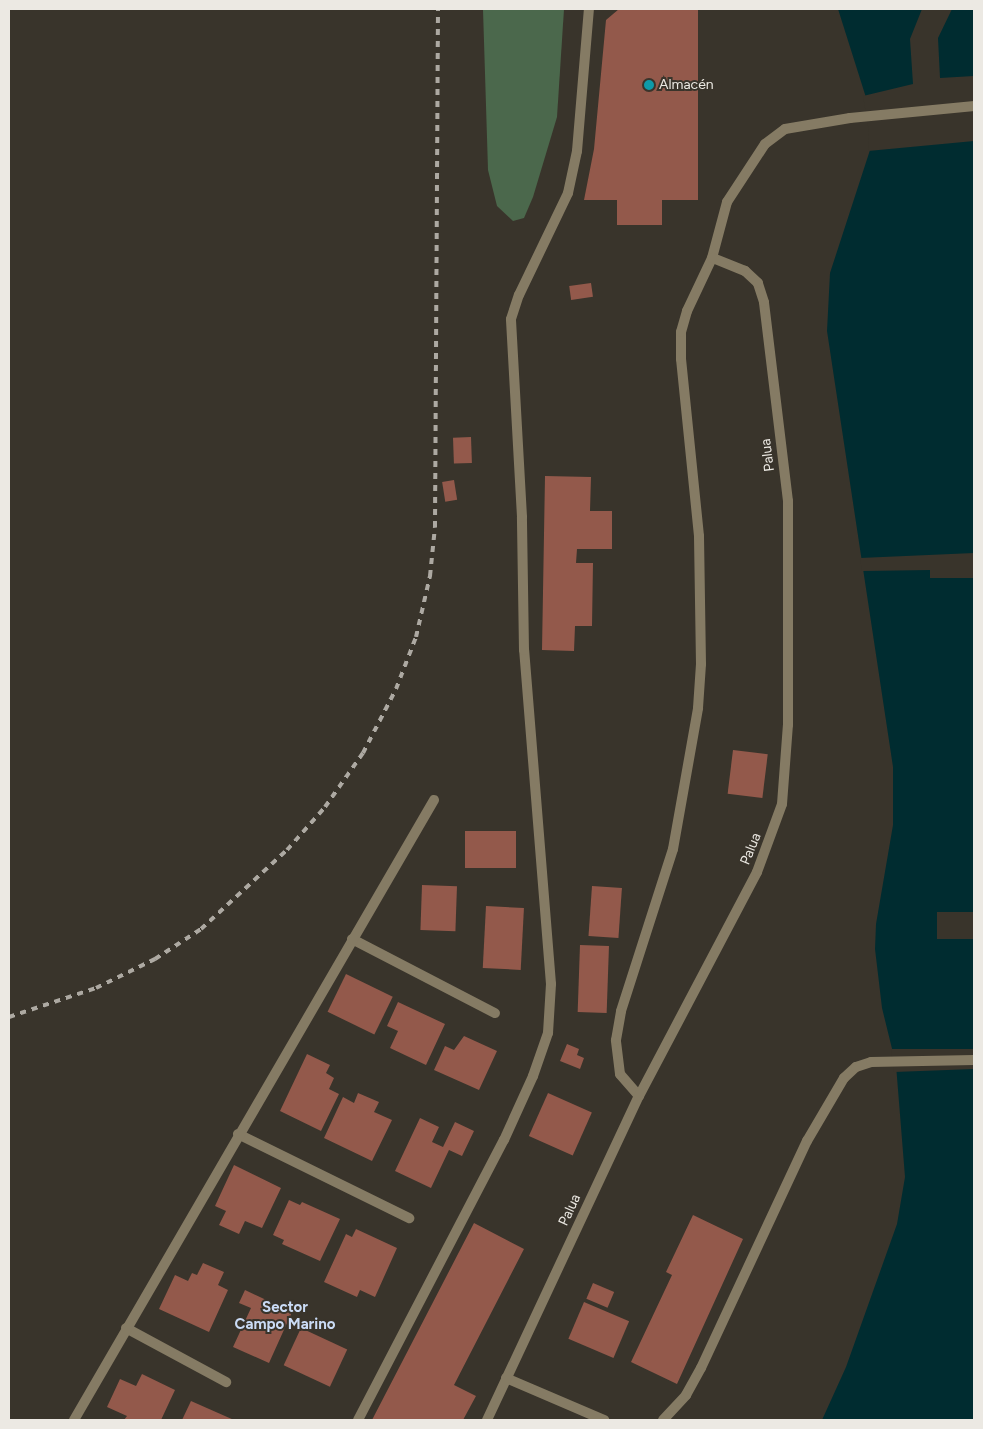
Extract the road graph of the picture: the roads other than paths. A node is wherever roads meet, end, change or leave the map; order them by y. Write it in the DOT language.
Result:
graph roads {
  1 [pos="589,9"];
  2 [pos="974,106"];
  3 [pos="712,258"];
  4 [pos="434,800"];
  5 [pos="352,939"];
  6 [pos="495,1013"];
  7 [pos="974,1060"];
  8 [pos="639,1096"];
  9 [pos="238,1134"];
  10 [pos="409,1218"];
  11 [pos="126,1328"];
  12 [pos="506,1378"];
  13 [pos="226,1382"];
  14 [pos="74,1420"];
  15 [pos="358,1420"];
  16 [pos="487,1420"];
  17 [pos="604,1420"];
  18 [pos="663,1420"];
  1 -- 15 [label="street"];
  2 -- 3 [label="street"];
  3 -- 8 [label="street"];
  3 -- 8 [label="street, Palua"];
  4 -- 5 [label="street"];
  5 -- 6 [label="street"];
  5 -- 9 [label="street"];
  7 -- 18 [label="street"];
  8 -- 12 [label="street, Palua"];
  9 -- 10 [label="street"];
  9 -- 11 [label="street"];
  11 -- 13 [label="street"];
  11 -- 14 [label="street"];
  12 -- 16 [label="street, Palua"];
  12 -- 17 [label="street"];
}
